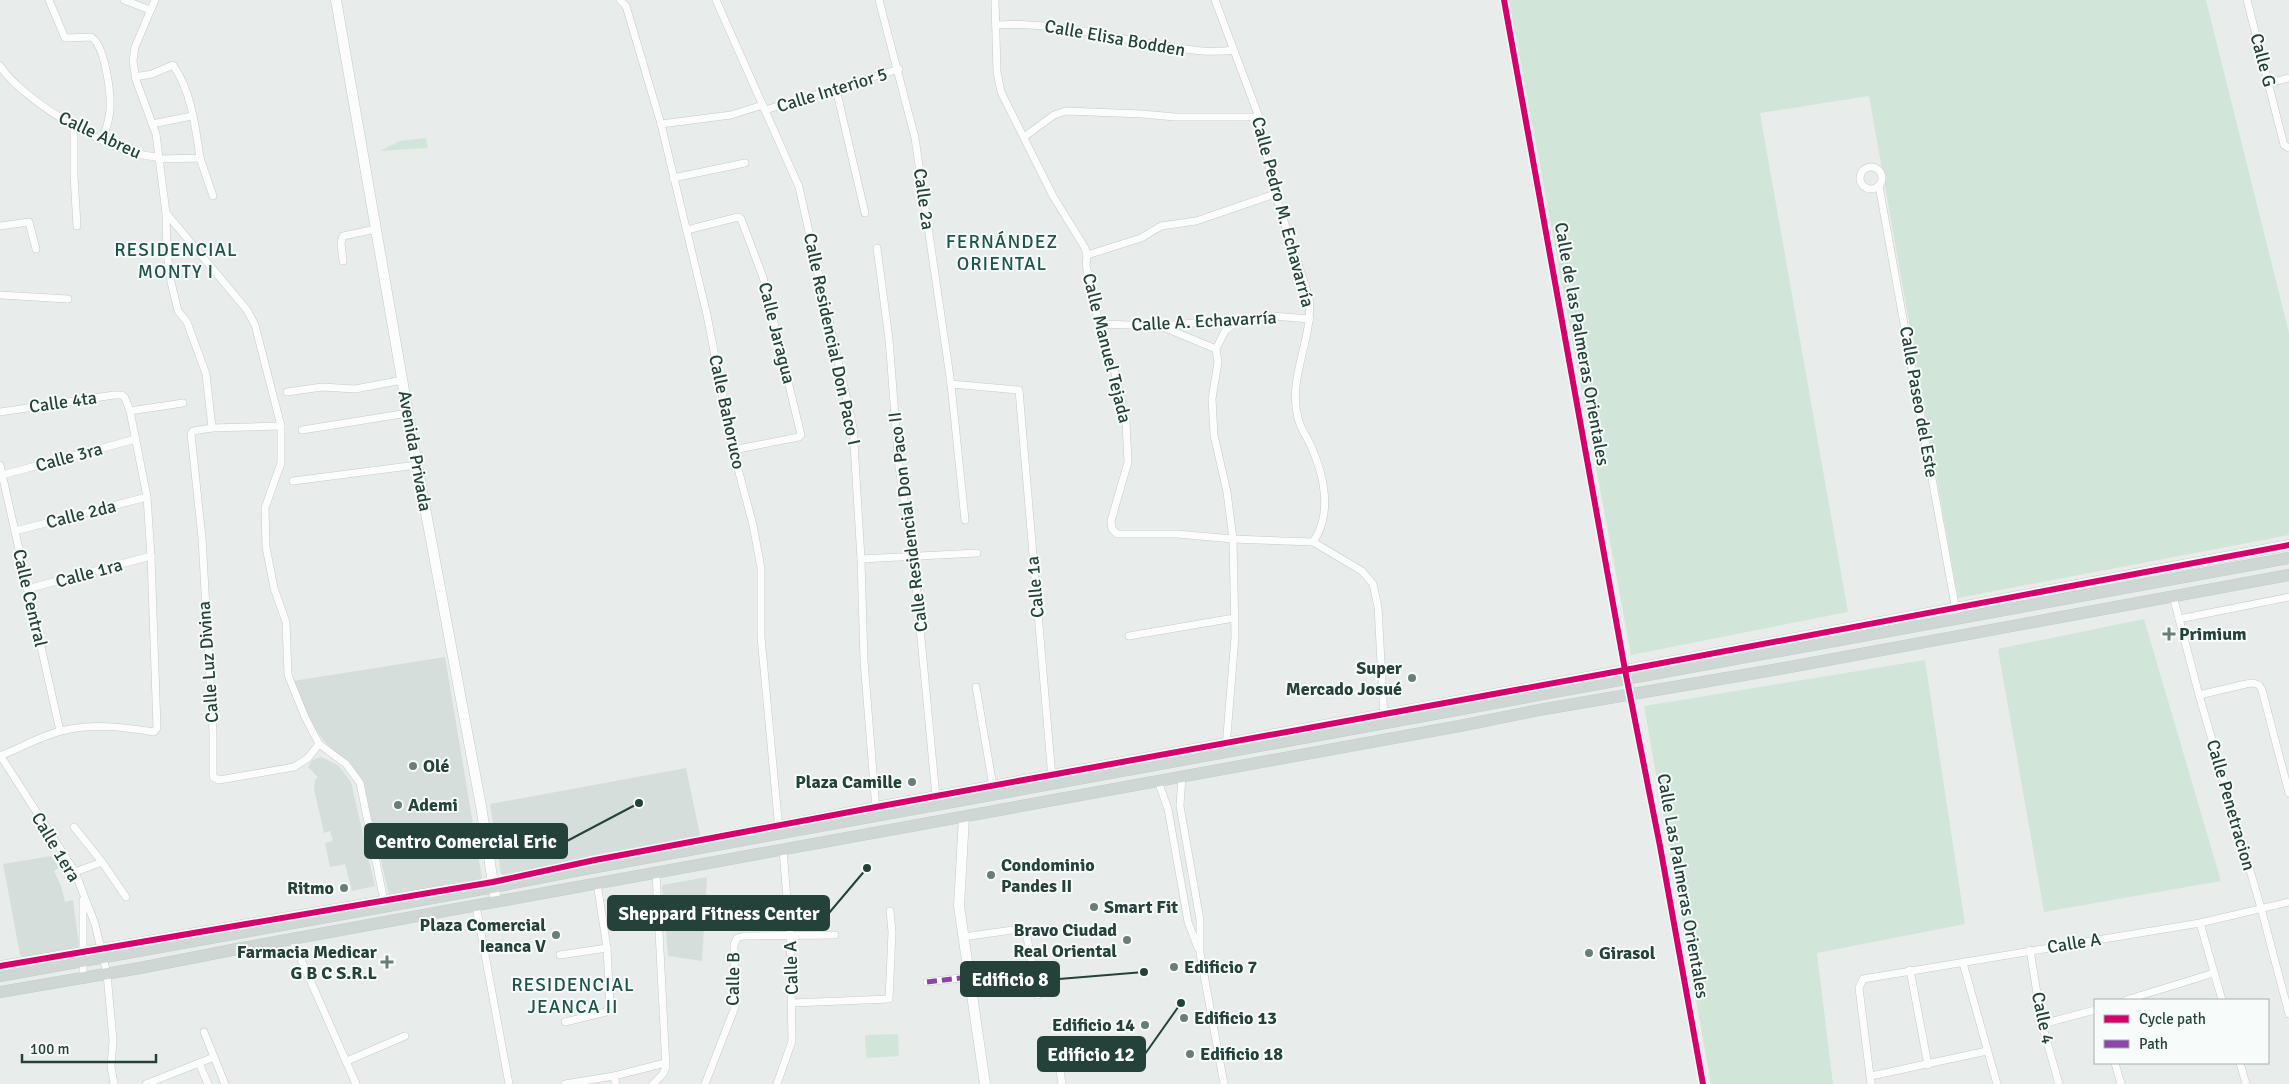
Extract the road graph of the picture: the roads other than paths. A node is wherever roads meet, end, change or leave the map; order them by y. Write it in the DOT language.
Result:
graph roads {
  1 [pos="49,0"];
  2 [pos="124,0"];
  3 [pos="155,0"];
  4 [pos="336,0"];
  5 [pos="620,0"];
  6 [pos="716,0"];
  7 [pos="880,0"];
  8 [pos="995,0"];
  9 [pos="1214,0"];
  10 [pos="1504,0"];
  11 [pos="2247,0"];
  12 [pos="150,10"];
  13 [pos="996,24"];
  14 [pos="1234,50"];
  15 [pos="1,68"];
  16 [pos="899,69"];
  17 [pos="135,77"];
  18 [pos="2289,78"];
  19 [pos="2269,83"];
  20 [pos="836,89"];
  21 [pos="764,107"];
  22 [pos="192,116"];
  23 [pos="1259,116"];
  24 [pos="152,124"];
  25 [pos="661,124"];
  26 [pos="74,126"];
  27 [pos="1024,137"];
  28 [pos="103,140"];
  29 [pos="2288,148"];
  30 [pos="158,158"];
  31 [pos="200,158"];
  32 [pos="745,163"];
  33 [pos="673,178"];
  34 [pos="1878,186"];
  35 [pos="1276,194"];
  36 [pos="213,196"];
  37 [pos="166,213"];
  38 [pos="865,213"];
  39 [pos="0,226"];
  40 [pos="77,226"];
  41 [pos="376,228"];
  42 [pos="687,230"];
  43 [pos="877,248"];
  44 [pos="36,249"];
  45 [pos="1087,255"];
  46 [pos="343,262"];
  47 [pos="0,295"];
  48 [pos="68,299"];
  49 [pos="1241,318"];
  50 [pos="1310,319"];
  51 [pos="1099,324"];
  52 [pos="1161,326"];
  53 [pos="1216,349"];
  54 [pos="402,380"];
  55 [pos="951,384"];
  56 [pos="287,392"];
  57 [pos="183,403"];
  58 [pos="130,411"];
  59 [pos="0,412"];
  60 [pos="408,413"];
  61 [pos="281,426"];
  62 [pos="212,428"];
  63 [pos="302,430"];
  64 [pos="136,439"];
  65 [pos="733,450"];
  66 [pos="0,465"];
  67 [pos="417,465"];
  68 [pos="2,475"];
  69 [pos="292,481"];
  70 [pos="147,497"];
  71 [pos="965,520"];
  72 [pos="15,531"];
  73 [pos="1233,539"];
  74 [pos="1313,542"];
  75 [pos="2289,544"];
  76 [pos="977,553"];
  77 [pos="151,556"];
  78 [pos="912,556"];
  79 [pos="2289,558"];
  80 [pos="861,559"];
  81 [pos="2289,575"];
  82 [pos="27,589"];
  83 [pos="2173,596"];
  84 [pos="2289,597"];
  85 [pos="1955,607"];
  86 [pos="1234,618"];
  87 [pos="1957,619"];
  88 [pos="2179,619"];
  89 [pos="1129,636"];
  90 [pos="1626,674"];
  91 [pos="976,686"];
  92 [pos="1631,694"];
  93 [pos="2199,695"];
  94 [pos="1384,719"];
  95 [pos="60,731"];
  96 [pos="320,744"];
  97 [pos="1226,748"];
  98 [pos="0,755"];
  99 [pos="1182,776"];
  100 [pos="1052,779"];
  101 [pos="1158,781"];
  102 [pos="993,786"];
  103 [pos="2289,793"];
  104 [pos="936,797"];
  105 [pos="876,812"];
  106 [pos="964,817"];
  107 [pos="74,827"];
  108 [pos="779,830"];
  109 [pos="783,850"];
  110 [pos="102,862"];
  111 [pos="75,872"];
  112 [pos="656,873"];
  113 [pos="597,883"];
  114 [pos="494,885"];
  115 [pos="83,897"];
  116 [pos="126,897"];
  117 [pos="384,901"];
  118 [pos="496,902"];
  119 [pos="2289,902"];
  120 [pos="476,906"];
  121 [pos="2261,908"];
  122 [pos="890,911"];
  123 [pos="1200,920"];
  124 [pos="1188,922"];
  125 [pos="2200,922"];
  126 [pos="790,935"];
  127 [pos="835,935"];
  128 [pos="963,937"];
  129 [pos="292,939"];
  130 [pos="607,948"];
  131 [pos="2030,950"];
  132 [pos="102,953"];
  133 [pos="1200,953"];
  134 [pos="560,955"];
  135 [pos="83,957"];
  136 [pos="1963,963"];
  137 [pos="0,966"];
  138 [pos="1910,970"];
  139 [pos="2214,973"];
  140 [pos="107,974"];
  141 [pos="0,976"];
  142 [pos="969,977"];
  143 [pos="83,978"];
  144 [pos="927,982"];
  145 [pos="0,992"];
  146 [pos="1038,995"];
  147 [pos="2129,999"];
  148 [pos="2222,999"];
  149 [pos="792,1004"];
  150 [pos="2094,1010"];
  151 [pos="2289,1014"];
  152 [pos="566,1022"];
  153 [pos="2042,1024"];
  154 [pos="204,1032"];
  155 [pos="405,1036"];
  156 [pos="1987,1051"];
  157 [pos="214,1057"];
  158 [pos="347,1061"];
  159 [pos="199,1063"];
  160 [pos="665,1063"];
  161 [pos="1928,1064"];
  162 [pos="2115,1064"];
  163 [pos="2240,1064"];
  164 [pos="1060,1070"];
  165 [pos="614,1076"];
  166 [pos="1871,1080"];
  167 [pos="114,1084"];
  168 [pos="146,1084"];
  169 [pos="208,1084"];
  170 [pos="225,1084"];
  171 [pos="356,1084"];
  172 [pos="510,1084"];
  173 [pos="565,1084"];
  174 [pos="616,1084"];
  175 [pos="654,1084"];
  176 [pos="705,1084"];
  177 [pos="776,1084"];
  178 [pos="985,1084"];
  179 [pos="1062,1084"];
  180 [pos="1224,1084"];
  181 [pos="1703,1084"];
  182 [pos="1997,1084"];
  183 [pos="2059,1084"];
  184 [pos="2121,1084"];
  185 [pos="2246,1084"];
  1 -- 28 [label="street"];
  2 -- 12 [label="street"];
  3 -- 12 [label="street"];
  4 -- 41 [label="street, Avenida Privada"];
  5 -- 25 [label="street, Calle Bahoruco"];
  6 -- 21 [label="street, Calle Residencial Don Paco I"];
  7 -- 16 [label="street, Calle 2a"];
  8 -- 13 [label="street, Calle Manuel Tejada"];
  9 -- 14 [label="street, Calle Pedro M. Echavarría"];
  10 -- 90 [label="street, Calle de las Palmeras Orientales"];
  11 -- 19 [label="street, Calle G"];
  12 -- 17 [label="street"];
  13 -- 14 [label="street, Calle Elisa Bodden"];
  13 -- 27 [label="street, Calle Manuel Tejada"];
  14 -- 23 [label="street, Calle Pedro M. Echavarría"];
  15 -- 26 [label="street, Calle Abreu"];
  16 -- 20 [label="street, Calle Interior 5"];
  16 -- 55 [label="street, Calle 2a"];
  17 -- 22 [label="street"];
  17 -- 24 [label="street"];
  18 -- 19 [label="street"];
  19 -- 29 [label="street, Calle G"];
  20 -- 21 [label="street, Calle Interior 5"];
  20 -- 38 [label="street"];
  21 -- 25 [label="street, Calle Interior 5"];
  21 -- 80 [label="street, Calle Residencial Don Paco I"];
  22 -- 24 [label="street"];
  22 -- 31 [label="street"];
  23 -- 27 [label="street"];
  23 -- 35 [label="street, Calle Pedro M. Echavarría"];
  24 -- 30 [label="street"];
  25 -- 33 [label="street, Calle Bahoruco"];
  26 -- 28 [label="street, Calle Abreu"];
  26 -- 40 [label="street"];
  27 -- 45 [label="street, Calle Manuel Tejada"];
  28 -- 30 [label="street, Calle Abreu"];
  30 -- 31 [label="street, Calle Abreu"];
  30 -- 37 [label="street"];
  31 -- 36 [label="street"];
  32 -- 33 [label="street"];
  33 -- 42 [label="street, Calle Bahoruco"];
  34 -- 85 [label="street, Calle Paseo del Este"];
  35 -- 45 [label="street"];
  35 -- 50 [label="street, Calle Pedro M. Echavarría"];
  37 -- 61 [label="street"];
  37 -- 62 [label="street"];
  39 -- 44 [label="street"];
  41 -- 46 [label="street"];
  41 -- 54 [label="street, Avenida Privada"];
  42 -- 65 [label="street, Calle Bahoruco"];
  42 -- 65 [label="street, Calle Jaragua"];
  43 -- 78 [label="street, Calle Residencial Don Paco II"];
  45 -- 51 [label="street, Calle Manuel Tejada"];
  47 -- 48 [label="street"];
  49 -- 50 [label="street, Calle A. Echavarría"];
  49 -- 52 [label="street, Calle A. Echavarría"];
  49 -- 53 [label="street"];
  50 -- 74 [label="street, Calle Pedro M. Echavarría"];
  51 -- 52 [label="street, Calle A. Echavarría"];
  51 -- 73 [label="street, Calle Manuel Tejada"];
  52 -- 53 [label="street"];
  53 -- 73 [label="street"];
  54 -- 56 [label="street"];
  54 -- 60 [label="street, Avenida Privada"];
  55 -- 71 [label="street, Calle 2a"];
  55 -- 100 [label="street, Calle 1a"];
  57 -- 58 [label="street"];
  58 -- 59 [label="street, Calle 4ta"];
  58 -- 64 [label="street"];
  60 -- 63 [label="street"];
  60 -- 67 [label="street, Avenida Privada"];
  61 -- 62 [label="street"];
  61 -- 96 [label="street"];
  62 -- 96 [label="street, Calle Luz Divina"];
  64 -- 68 [label="street, Calle 3ra"];
  64 -- 70 [label="street"];
  65 -- 108 [label="street, Calle Bahoruco"];
  66 -- 68 [label="street, Calle Central"];
  67 -- 69 [label="street"];
  67 -- 114 [label="street, Avenida Privada"];
  68 -- 72 [label="street, Calle Central"];
  70 -- 72 [label="street, Calle 2da"];
  70 -- 77 [label="street"];
  72 -- 82 [label="street, Calle Central"];
  73 -- 74 [label="street"];
  73 -- 86 [label="street"];
  74 -- 94 [label="street"];
  75 -- 85 [label="street"];
  76 -- 78 [label="street"];
  77 -- 82 [label="street, Calle 1ra"];
  77 -- 95 [label="street"];
  78 -- 80 [label="street"];
  78 -- 104 [label="street, Calle Residencial Don Paco II"];
  79 -- 87 [label="main road"];
  80 -- 105 [label="street, Calle Residencial Don Paco I"];
  81 -- 83 [label="main road"];
  82 -- 95 [label="street, Calle Central"];
  83 -- 88 [label="street, Calle Penetracion"];
  83 -- 92 [label="main road"];
  84 -- 88 [label="street"];
  85 -- 87 [label="street, Calle Paseo del Este"];
  85 -- 90 [label="street"];
  86 -- 89 [label="street"];
  86 -- 97 [label="street"];
  87 -- 90 [label="main road"];
  88 -- 93 [label="street, Calle Penetracion"];
  90 -- 92 [label="street, Calle de las Palmeras Orientales"];
  90 -- 94 [label="main road"];
  91 -- 102 [label="street"];
  92 -- 99 [label="main road"];
  92 -- 181 [label="street, Calle Las Palmeras Orientales"];
  93 -- 103 [label="street"];
  93 -- 121 [label="street, Calle Penetracion"];
  94 -- 97 [label="main road"];
  95 -- 98 [label="street"];
  96 -- 117 [label="street"];
  97 -- 100 [label="main road"];
  98 -- 111 [label="street, Calle 1era"];
  99 -- 101 [label="main road"];
  99 -- 123 [label="street"];
  100 -- 102 [label="street"];
  100 -- 105 [label="main road"];
  101 -- 106 [label="main road"];
  101 -- 124 [label="street"];
  102 -- 104 [label="street"];
  104 -- 105 [label="street"];
  105 -- 108 [label="main road"];
  106 -- 109 [label="main road"];
  106 -- 128 [label="street"];
  107 -- 110 [label="street"];
  108 -- 114 [label="main road"];
  109 -- 112 [label="main road"];
  109 -- 126 [label="street, Calle A"];
  110 -- 111 [label="street"];
  110 -- 116 [label="street"];
  111 -- 115 [label="street, Calle 1era"];
  112 -- 113 [label="main road"];
  112 -- 160 [label="street"];
  113 -- 118 [label="main road"];
  113 -- 130 [label="street"];
  114 -- 117 [label="street"];
  114 -- 118 [label="street, Avenida Privada"];
  114 -- 132 [label="main road"];
  115 -- 132 [label="street, Calle 1era"];
  115 -- 135 [label="street"];
  117 -- 132 [label="street"];
  118 -- 120 [label="main road"];
  119 -- 121 [label="street, Calle A"];
  120 -- 129 [label="main road"];
  120 -- 172 [label="street"];
  121 -- 125 [label="street, Calle A"];
  121 -- 151 [label="street, Calle Penetracion"];
  122 -- 149 [label="street"];
  123 -- 124 [label="street"];
  123 -- 133 [label="street"];
  124 -- 133 [label="street"];
  125 -- 131 [label="street, Calle A"];
  125 -- 139 [label="street"];
  126 -- 127 [label="street, Calle B"];
  126 -- 149 [label="street, Calle A"];
  126 -- 176 [label="street, Calle B"];
  128 -- 142 [label="street"];
  128 -- 146 [label="street"];
  129 -- 140 [label="main road"];
  129 -- 158 [label="street"];
  130 -- 134 [label="street"];
  130 -- 152 [label="street"];
  131 -- 136 [label="street, Calle A"];
  131 -- 153 [label="street, Calle 4"];
  132 -- 135 [label="main road"];
  132 -- 140 [label="street, Calle 1era"];
  133 -- 180 [label="street"];
  135 -- 137 [label="street"];
  135 -- 141 [label="main road"];
  135 -- 143 [label="street"];
  136 -- 138 [label="street, Calle A"];
  136 -- 156 [label="street"];
  138 -- 161 [label="street"];
  138 -- 166 [label="street, Calle A"];
  139 -- 147 [label="street"];
  139 -- 148 [label="street"];
  140 -- 143 [label="main road"];
  140 -- 167 [label="street, Calle 1era"];
  142 -- 144 [label="street"];
  142 -- 178 [label="street"];
  143 -- 145 [label="main road"];
  149 -- 177 [label="street, Calle A"];
  150 -- 153 [label="street"];
  153 -- 183 [label="street, Calle 4"];
  154 -- 157 [label="street"];
  155 -- 158 [label="street"];
  156 -- 161 [label="street"];
  156 -- 182 [label="street"];
  157 -- 159 [label="street"];
  157 -- 170 [label="street"];
  158 -- 171 [label="street"];
  159 -- 168 [label="street"];
  159 -- 169 [label="street"];
  160 -- 165 [label="street"];
  160 -- 175 [label="street"];
  161 -- 166 [label="street"];
  162 -- 184 [label="street"];
  163 -- 185 [label="street"];
  164 -- 179 [label="street"];
  165 -- 173 [label="street"];
  165 -- 174 [label="street"];
}
